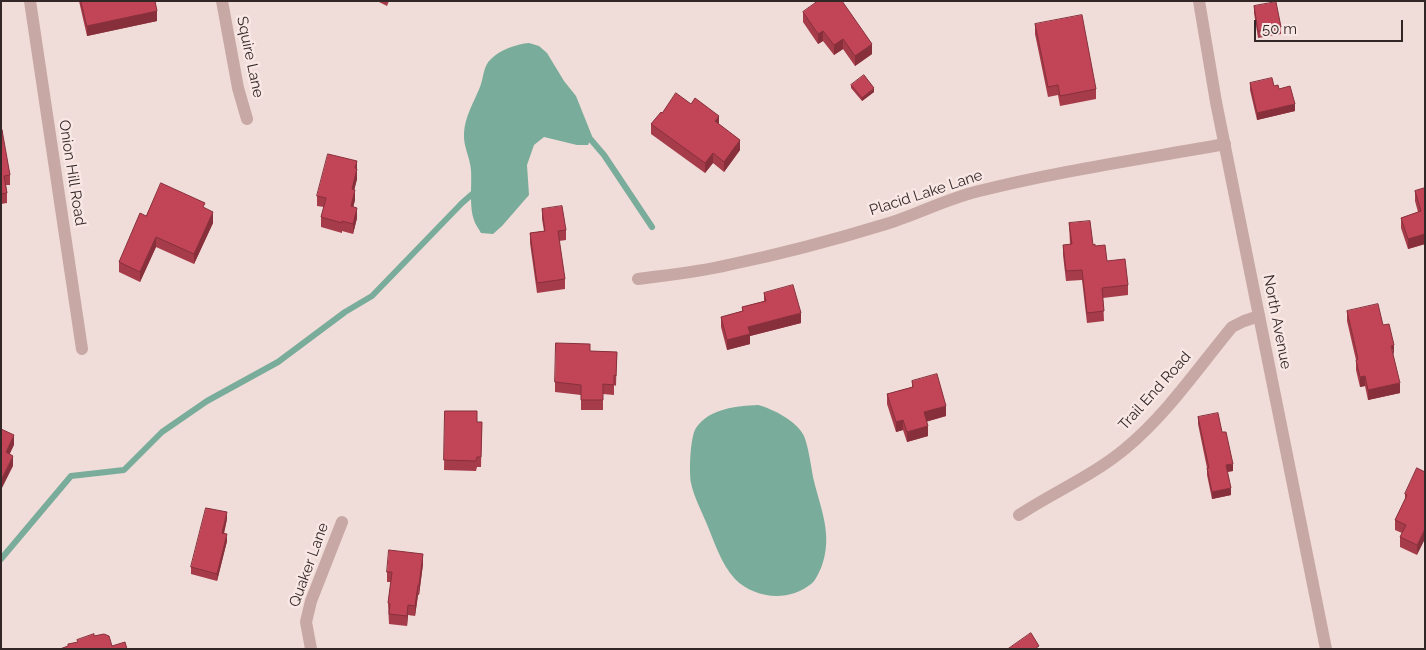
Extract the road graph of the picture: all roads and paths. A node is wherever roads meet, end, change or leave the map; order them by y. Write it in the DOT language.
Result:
graph roads {
  1 [pos="30,1"];
  2 [pos="222,1"];
  3 [pos="1199,1"];
  4 [pos="247,119"];
  5 [pos="1225,144"];
  6 [pos="638,280"];
  7 [pos="1259,316"];
  8 [pos="82,349"];
  9 [pos="1019,515"];
  10 [pos="342,522"];
  11 [pos="311,649"];
  12 [pos="1326,649"];
  1 -- 8 [label="street, Onion Hill Road"];
  2 -- 4 [label="street, Squire Lane"];
  3 -- 5 [label="street, North Avenue"];
  5 -- 6 [label="street, Placid Lake Lane"];
  5 -- 7 [label="street, North Avenue"];
  7 -- 9 [label="street, Trail End Road"];
  7 -- 12 [label="street, North Avenue"];
  10 -- 11 [label="street, Quaker Lane"];
}
